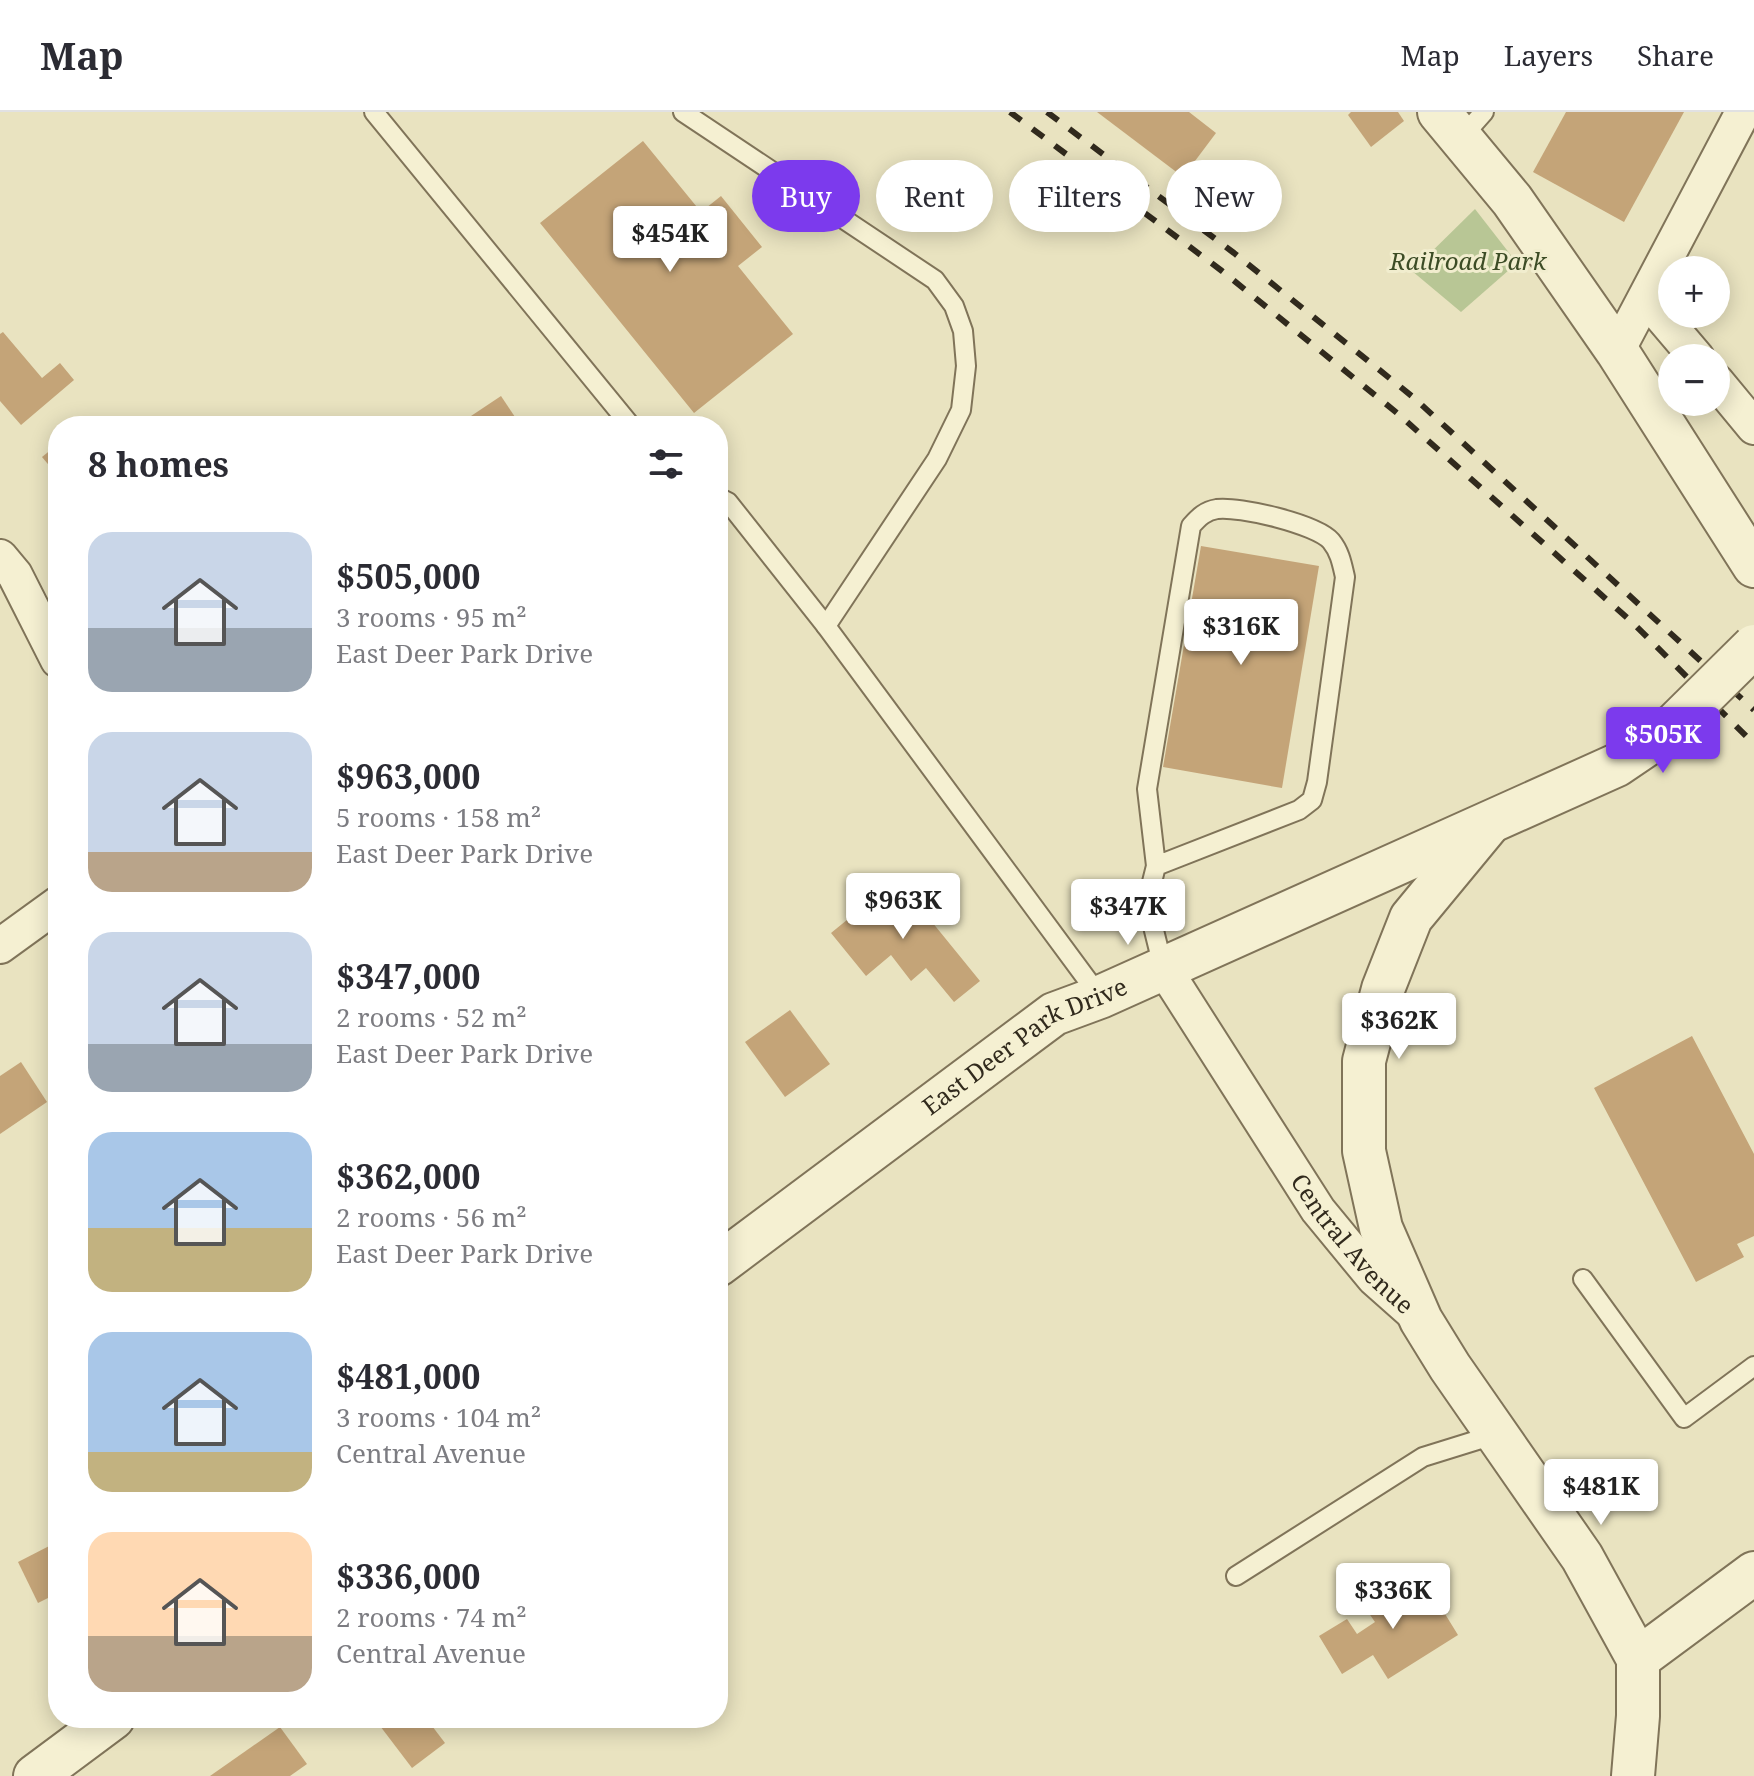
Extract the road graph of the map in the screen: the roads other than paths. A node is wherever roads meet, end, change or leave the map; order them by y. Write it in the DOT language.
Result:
graph roads {
  1 [pos="374,112"];
  2 [pos="683,112"];
  3 [pos="1743,112"];
  4 [pos="1461,121"];
  5 [pos="1646,298"];
  6 [pos="1685,344"];
  7 [pos="1617,351"];
  8 [pos="1730,398"];
  9 [pos="623,416"];
  10 [pos="1754,427"];
  11 [pos="728,502"];
  12 [pos="0,557"];
  13 [pos="1754,566"];
  14 [pos="826,626"];
  15 [pos="48,640"];
  16 [pos="1754,646"];
  17 [pos="1493,819"];
  18 [pos="1156,866"];
  19 [pos="48,911"];
  20 [pos="0,946"];
  21 [pos="1163,967"];
  22 [pos="1100,997"];
  23 [pos="728,1258"];
  24 [pos="1583,1279"];
  25 [pos="1421,1320"];
  26 [pos="1754,1366"];
  27 [pos="1497,1434"];
  28 [pos="1754,1573"];
  29 [pos="1236,1576"];
  30 [pos="1638,1659"];
  31 [pos="100,1728"];
  32 [pos="35,1776"];
  33 [pos="1633,1776"];
  1 -- 9 [label="lane"];
  2 -- 14 [label="lane"];
  3 -- 5 [label="street"];
  4 -- 7 [label="street"];
  5 -- 6 [label="street"];
  5 -- 7 [label="street"];
  7 -- 13 [label="street"];
  8 -- 10 [label="street"];
  11 -- 14 [label="lane"];
  12 -- 15 [label="street"];
  14 -- 22 [label="lane"];
  16 -- 17 [label="street, East Deer Park Drive, bridge"];
  17 -- 21 [label="street, East Deer Park Drive"];
  17 -- 25 [label="street, East Deer Park Drive"];
  18 -- 18 [label="lane"];
  18 -- 21 [label="lane"];
  19 -- 20 [label="street"];
  21 -- 22 [label="street, East Deer Park Drive"];
  21 -- 25 [label="street, Central Avenue"];
  22 -- 23 [label="street, East Deer Park Drive"];
  24 -- 26 [label="lane"];
  25 -- 27 [label="street, Central Avenue"];
  27 -- 29 [label="lane"];
  27 -- 30 [label="street, Central Avenue"];
  28 -- 30 [label="street"];
  30 -- 33 [label="street, Central Avenue"];
  31 -- 32 [label="street"];
}
